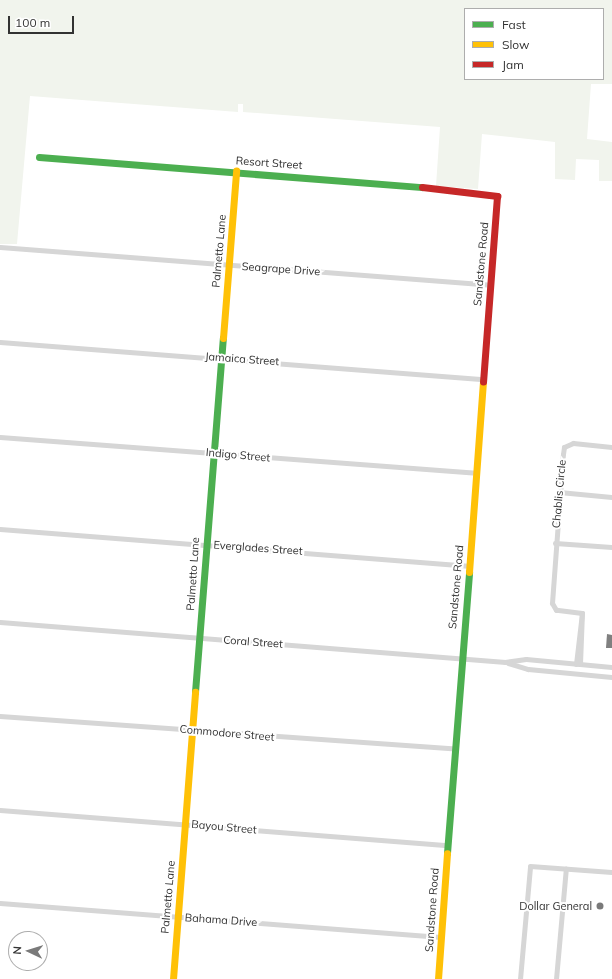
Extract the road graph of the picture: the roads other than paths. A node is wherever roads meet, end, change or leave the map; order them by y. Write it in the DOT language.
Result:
graph roads {
  1 [pos="39,157"];
  2 [pos="236,171"];
  3 [pos="497,196"];
  4 [pos="0,247"];
  5 [pos="229,265"];
  6 [pos="490,285"];
  7 [pos="0,342"];
  8 [pos="222,358"];
  9 [pos="484,378"];
  10 [pos="0,436"];
  11 [pos="612,447"];
  12 [pos="215,453"];
  13 [pos="476,472"];
  14 [pos="559,492"];
  15 [pos="612,497"];
  16 [pos="0,529"];
  17 [pos="556,543"];
  18 [pos="206,545"];
  19 [pos="612,547"];
  20 [pos="468,566"];
  21 [pos="0,622"];
  22 [pos="199,638"];
  23 [pos="462,658"];
  24 [pos="506,662"];
  25 [pos="578,664"];
  26 [pos="612,667"];
  27 [pos="612,677"];
  28 [pos="0,716"];
  29 [pos="192,730"];
  30 [pos="455,749"];
  31 [pos="0,810"];
  32 [pos="185,824"];
  33 [pos="448,844"];
  34 [pos="566,868"];
  35 [pos="612,872"];
  36 [pos="0,903"];
  37 [pos="178,917"];
  38 [pos="441,937"];
  39 [pos="173,979"];
  40 [pos="438,979"];
  41 [pos="520,979"];
  42 [pos="556,979"];
  1 -- 2 [label="street, Resort Street"];
  2 -- 3 [label="street, Resort Street"];
  2 -- 5 [label="street, Palmetto Lane"];
  3 -- 6 [label="street, Sandstone Road"];
  4 -- 5 [label="street, Seagrape Drive"];
  5 -- 6 [label="street, Seagrape Drive"];
  5 -- 8 [label="street, Palmetto Lane"];
  6 -- 9 [label="street, Sandstone Road"];
  7 -- 8 [label="street, Jamaica Street"];
  8 -- 9 [label="street, Jamaica Street"];
  8 -- 12 [label="street, Palmetto Lane"];
  9 -- 13 [label="street, Sandstone Road"];
  10 -- 12 [label="street, Indigo Street"];
  11 -- 14 [label="street, Chablis Circle"];
  12 -- 13 [label="street, Indigo Street"];
  12 -- 18 [label="street, Palmetto Lane"];
  13 -- 20 [label="street, Sandstone Road"];
  14 -- 15 [label="street"];
  14 -- 17 [label="street, Chablis Circle"];
  16 -- 18 [label="street, Everglades Street"];
  17 -- 19 [label="street, Chablis Circle"];
  17 -- 25 [label="street, Chablis Circle"];
  18 -- 20 [label="street, Everglades Street"];
  18 -- 22 [label="street, Palmetto Lane"];
  20 -- 23 [label="street, Sandstone Road"];
  21 -- 22 [label="street, Coral Street"];
  22 -- 23 [label="street, Coral Street"];
  22 -- 29 [label="street, Palmetto Lane"];
  23 -- 24 [label="street, Coral Street"];
  23 -- 30 [label="street, Sandstone Road"];
  24 -- 25 [label="street, Coral Street"];
  24 -- 27 [label="street, Coral Street"];
  25 -- 26 [label="street, Coral Street"];
  28 -- 29 [label="street, Commodore Street"];
  29 -- 30 [label="street, Commodore Street"];
  29 -- 32 [label="street, Palmetto Lane"];
  30 -- 33 [label="street, Sandstone Road"];
  31 -- 32 [label="street, Bayou Street"];
  32 -- 33 [label="street, Bayou Street"];
  32 -- 37 [label="street, Palmetto Lane"];
  33 -- 38 [label="street, Sandstone Road"];
  34 -- 35 [label="street"];
  34 -- 41 [label="street"];
  34 -- 42 [label="street"];
  36 -- 37 [label="street, Bahama Drive"];
  37 -- 38 [label="street, Bahama Drive"];
  37 -- 39 [label="street, Palmetto Lane"];
  38 -- 40 [label="street, Sandstone Road"];
}
